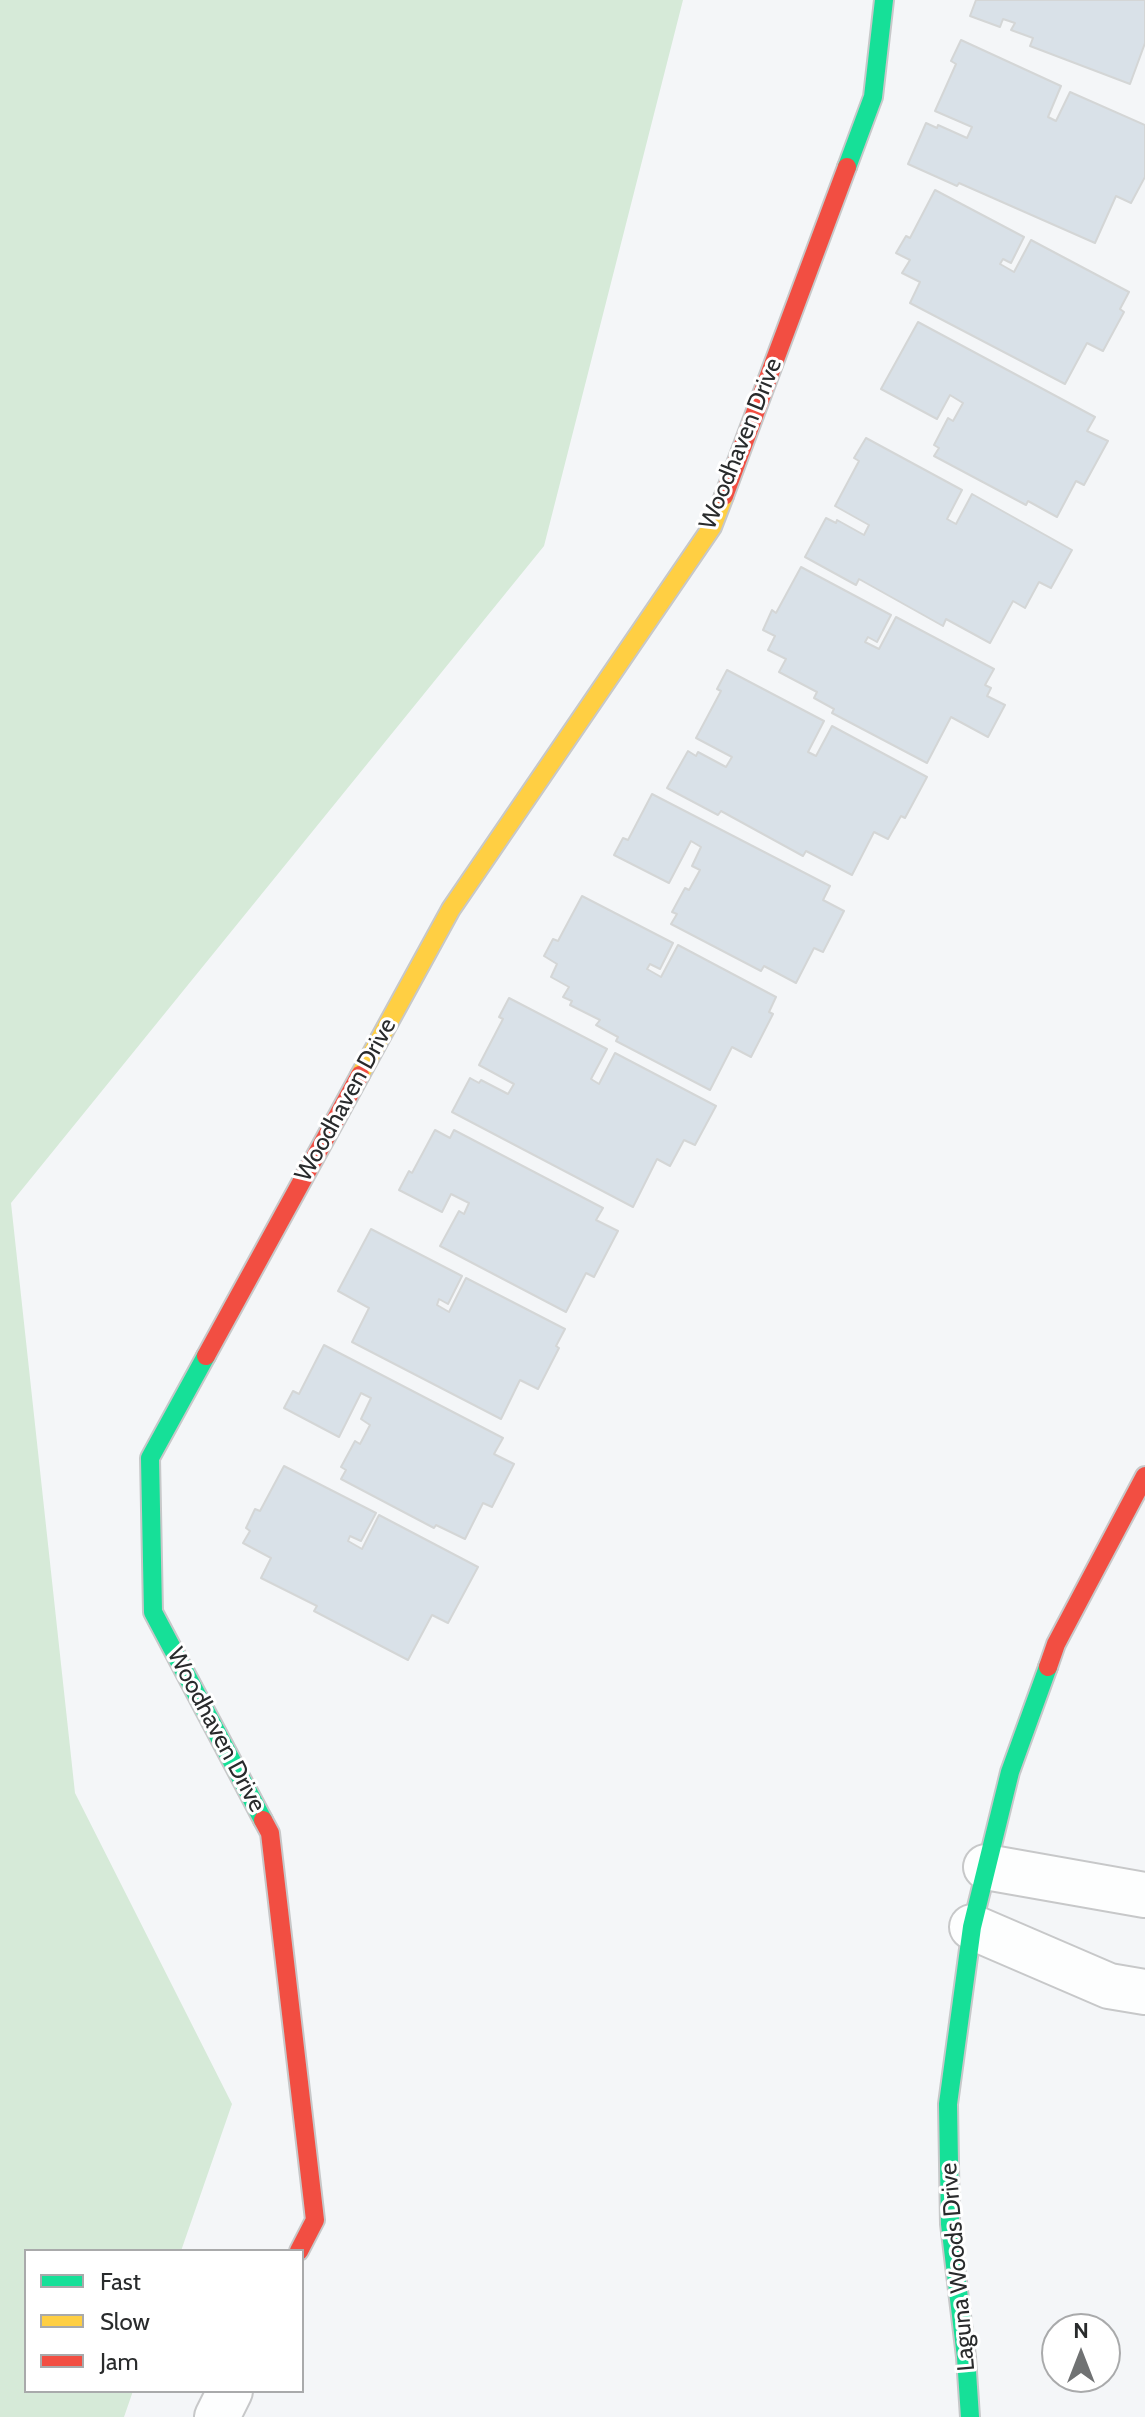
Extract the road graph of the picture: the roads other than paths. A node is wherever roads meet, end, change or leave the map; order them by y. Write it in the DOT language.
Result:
graph roads {
  1 [pos="884,0"];
  2 [pos="1145,1476"];
  3 [pos="986,1867"];
  4 [pos="1145,1895"];
  5 [pos="972,1927"];
  6 [pos="1145,1992"];
  7 [pos="300,2249"];
  8 [pos="229,2393"];
  9 [pos="217,2417"];
  10 [pos="970,2417"];
  1 -- 7 [label="street, Woodhaven Drive"];
  2 -- 3 [label="street, Laguna Woods Drive"];
  3 -- 4 [label="street"];
  3 -- 5 [label="street, Laguna Woods Drive"];
  5 -- 6 [label="street"];
  5 -- 10 [label="street, Laguna Woods Drive"];
  8 -- 9 [label="street"];
}
